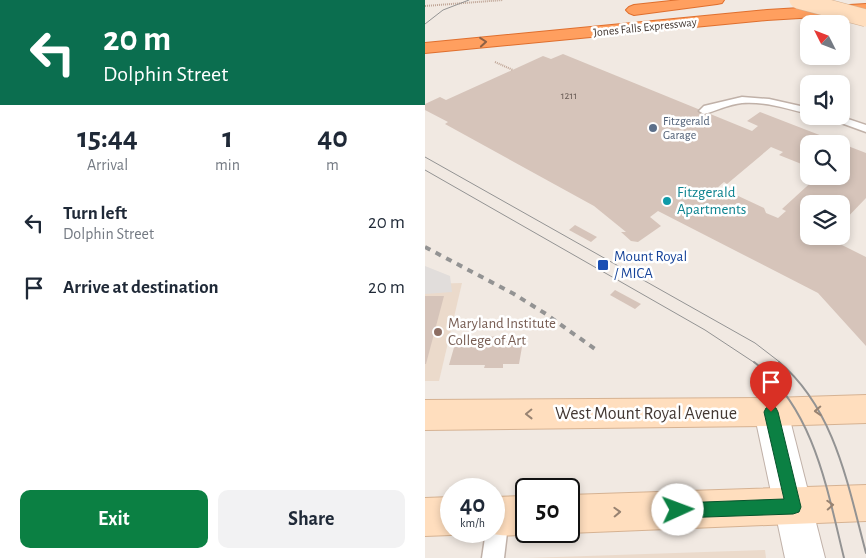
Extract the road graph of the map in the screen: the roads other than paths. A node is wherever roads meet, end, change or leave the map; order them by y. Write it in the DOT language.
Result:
graph roads {
  1 [pos="717,0"];
  2 [pos="792,0"];
  3 [pos="798,0"];
  4 [pos="866,9"];
  5 [pos="616,12"];
  6 [pos="866,17"];
  7 [pos="559,20"];
  8 [pos="514,33"];
  9 [pos="425,34"];
  10 [pos="448,39"];
  11 [pos="425,48"];
  12 [pos="800,109"];
  13 [pos="704,112"];
  14 [pos="850,124"];
  15 [pos="866,129"];
  16 [pos="866,409"];
  17 [pos="771,412"];
  18 [pos="425,415"];
  19 [pos="866,503"];
  20 [pos="793,507"];
  21 [pos="580,514"];
  22 [pos="506,515"];
  23 [pos="440,516"];
  24 [pos="425,517"];
  25 [pos="493,558"];
  26 [pos="805,558"];
  1 -- 5 [label="highway"];
  2 -- 8 [label="highway, Jones Falls Expressway"];
  3 -- 6 [label="main road, bridge"];
  4 -- 8 [label="highway, Jones Falls Expressway"];
  6 -- 8 [label="highway"];
  7 -- 8 [label="highway"];
  8 -- 10 [label="highway, Jones Falls Expressway"];
  9 -- 10 [label="highway, Jones Falls Expressway"];
  10 -- 11 [label="highway, Jones Falls Expressway"];
  12 -- 13 [label="lane"];
  14 -- 15 [label="lane"];
  16 -- 17 [label="main road, West Mount Royal Avenue, one-way"];
  17 -- 18 [label="main road, West Mount Royal Avenue, one-way"];
  17 -- 20 [label="street"];
  20 -- 19 [label="main road, one-way"];
  21 -- 20 [label="main road, one-way"];
  20 -- 26 [label="street"];
  22 -- 25 [label="lane"];
  23 -- 24 [label="main road"];
}
